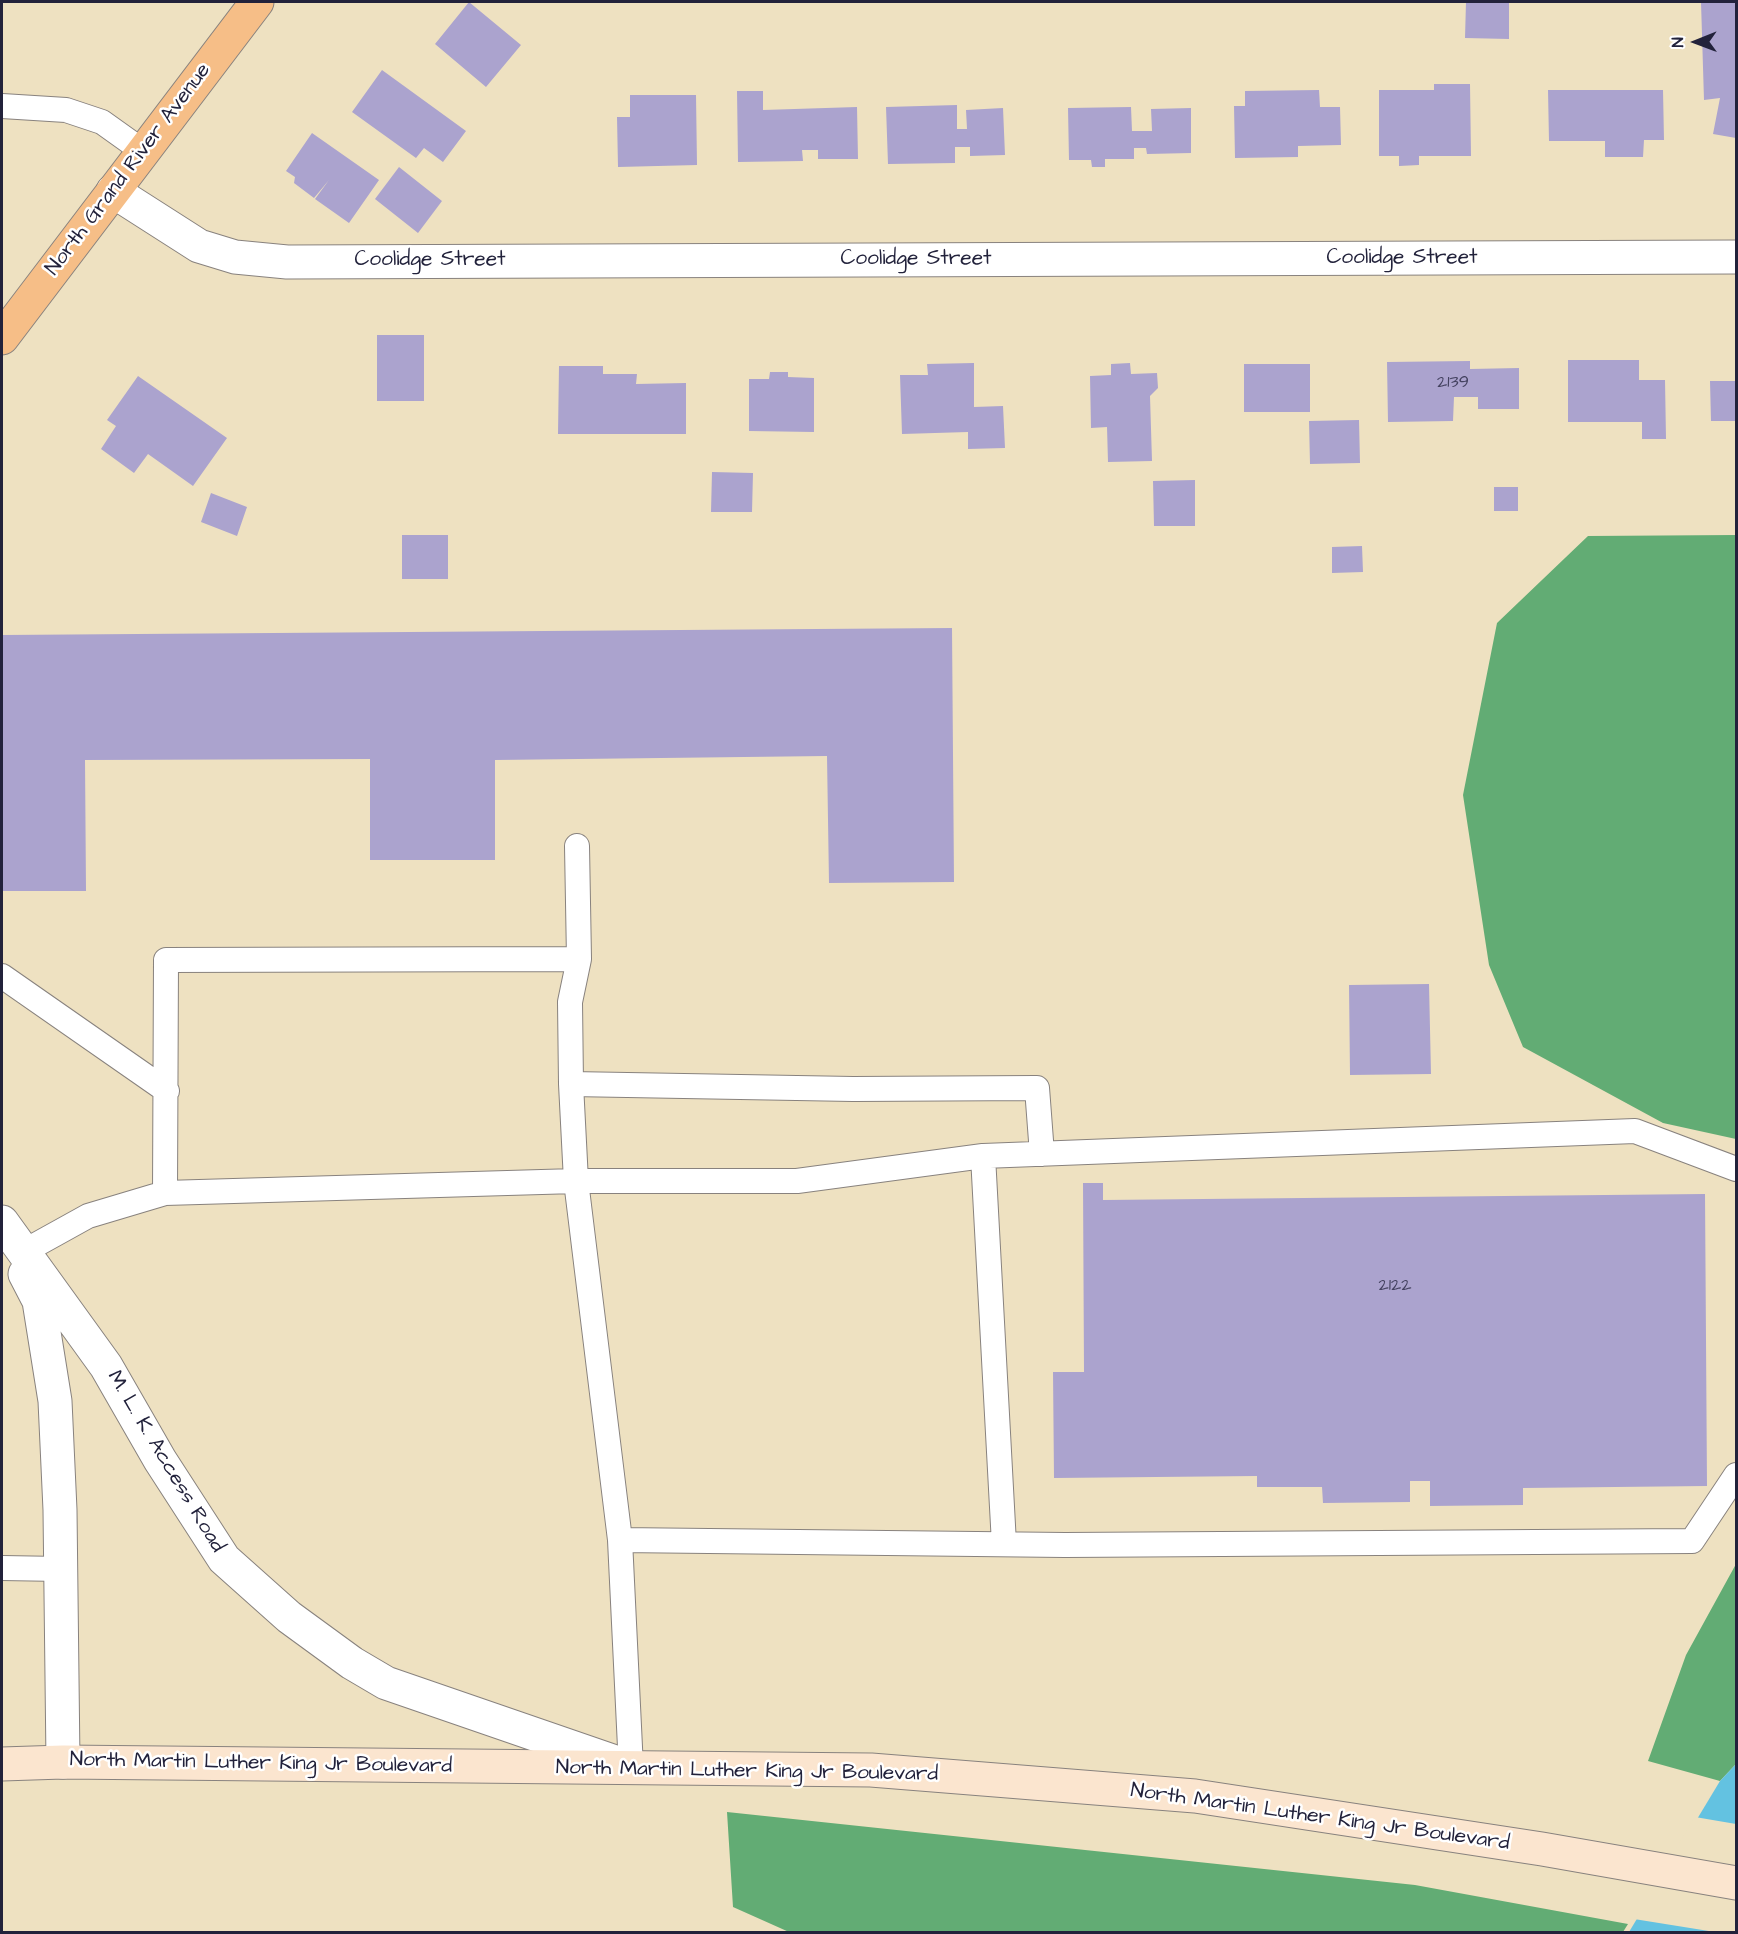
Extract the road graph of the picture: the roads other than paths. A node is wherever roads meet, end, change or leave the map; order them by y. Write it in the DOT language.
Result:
graph roads {
  1 [pos="257,2"];
  2 [pos="2,106"];
  3 [pos="144,152"];
  4 [pos="113,191"];
  5 [pos="1737,257"];
  6 [pos="2,338"];
  7 [pos="577,846"];
  8 [pos="579,959"];
  9 [pos="2,976"];
  10 [pos="571,1084"];
  11 [pos="167,1091"];
  12 [pos="1042,1154"];
  13 [pos="983,1156"];
  14 [pos="1737,1169"];
  15 [pos="576,1181"];
  16 [pos="165,1193"];
  17 [pos="2,1222"];
  18 [pos="2,1227"];
  19 [pos="23,1252"];
  20 [pos="1737,1475"];
  21 [pos="620,1540"];
  22 [pos="1004,1544"];
  23 [pos="2,1568"];
  24 [pos="61,1569"];
  25 [pos="63,1762"];
  26 [pos="2,1764"];
  27 [pos="631,1768"];
  28 [pos="1737,1883"];
  1 -- 3 [label="main road, North Grand River Avenue"];
  2 -- 3 [label="lane"];
  3 -- 4 [label="main road, North Grand River Avenue"];
  4 -- 5 [label="street, Coolidge Street"];
  4 -- 6 [label="main road, North Grand River Avenue"];
  7 -- 8 [label="lane"];
  8 -- 10 [label="lane"];
  8 -- 11 [label="lane"];
  9 -- 11 [label="lane"];
  10 -- 12 [label="lane"];
  10 -- 15 [label="lane"];
  11 -- 16 [label="lane"];
  12 -- 13 [label="lane"];
  12 -- 14 [label="lane"];
  13 -- 15 [label="lane"];
  13 -- 22 [label="lane"];
  15 -- 16 [label="lane"];
  15 -- 21 [label="lane"];
  16 -- 19 [label="lane"];
  17 -- 19 [label="street, M. L. K. Access Road"];
  18 -- 24 [label="street"];
  19 -- 27 [label="street, M. L. K. Access Road"];
  20 -- 22 [label="lane"];
  21 -- 22 [label="lane"];
  21 -- 27 [label="lane"];
  23 -- 24 [label="lane"];
  24 -- 25 [label="street"];
  25 -- 26 [label="street, North Martin Luther King Jr Boulevard"];
  25 -- 27 [label="street, North Martin Luther King Jr Boulevard"];
  27 -- 28 [label="street, North Martin Luther King Jr Boulevard"];
}
